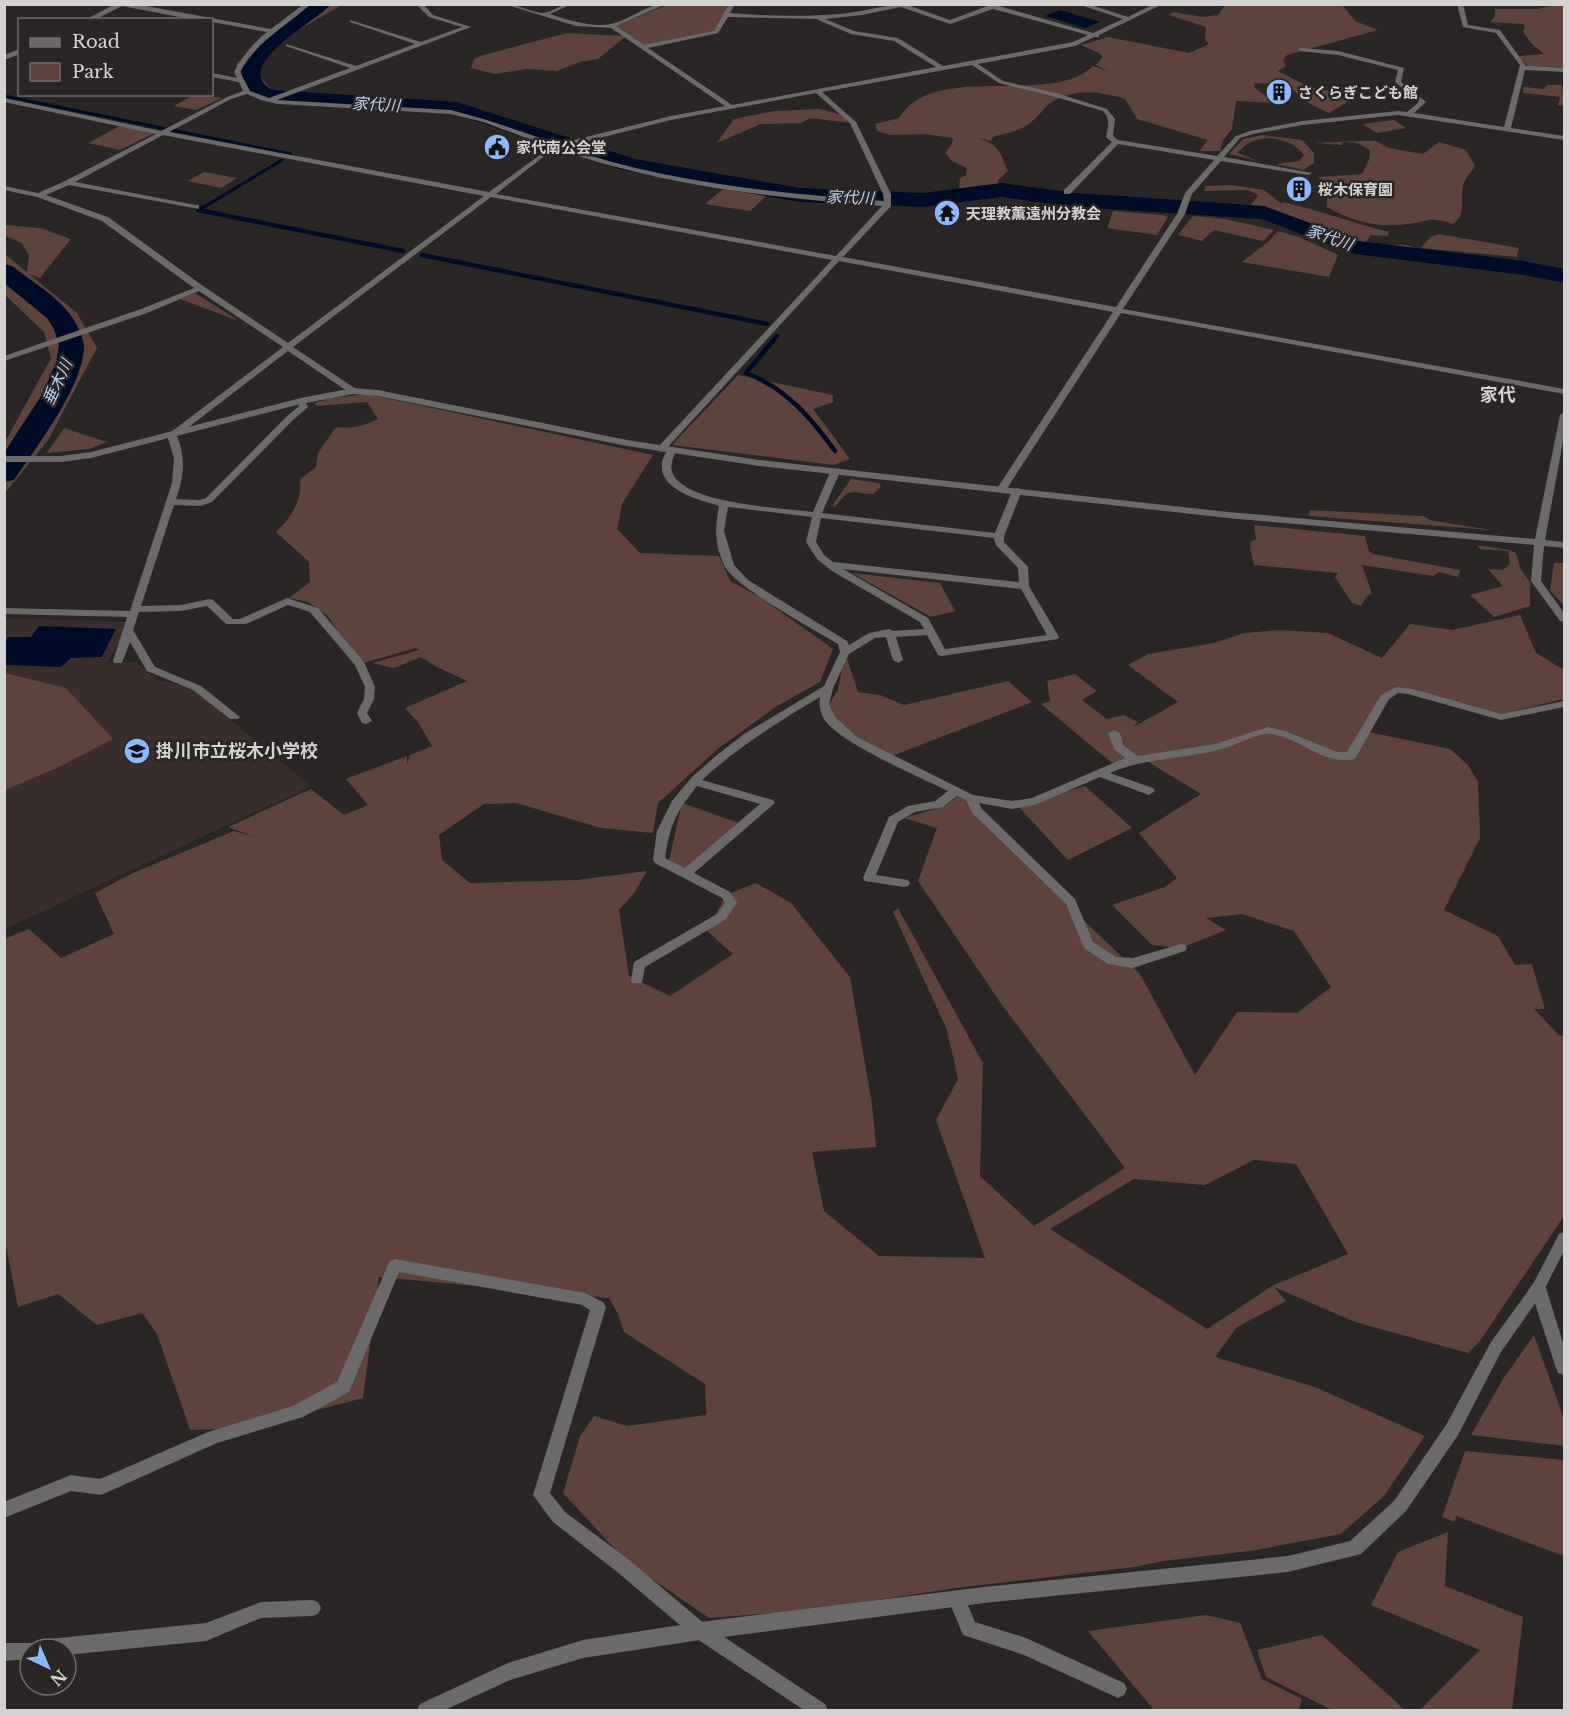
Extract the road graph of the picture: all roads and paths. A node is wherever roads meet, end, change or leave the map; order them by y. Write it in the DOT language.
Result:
graph roads {
  1 [pos="122,4"];
  2 [pos="308,4"];
  3 [pos="419,4"];
  4 [pos="507,4"];
  5 [pos="569,4"];
  6 [pos="663,4"];
  7 [pos="732,4"];
  8 [pos="1080,4"];
  9 [pos="1160,4"];
  10 [pos="1461,4"];
  11 [pos="902,5"];
  12 [pos="997,6"];
  13 [pos="543,15"];
  14 [pos="726,15"];
  15 [pos="815,17"];
  16 [pos="92,18"];
  17 [pos="198,18"];
  18 [pos="1130,20"];
  19 [pos="213,21"];
  20 [pos="352,21"];
  21 [pos="612,26"];
  22 [pos="274,31"];
  23 [pos="1097,36"];
  24 [pos="420,44"];
  25 [pos="288,45"];
  26 [pos="642,47"];
  27 [pos="1301,50"];
  28 [pos="973,63"];
  29 [pos="355,68"];
  30 [pos="1522,68"];
  31 [pos="943,69"];
  32 [pos="1564,70"];
  33 [pos="213,75"];
  34 [pos="239,80"];
  35 [pos="817,91"];
  36 [pos="247,92"];
  37 [pos="4,100"];
  38 [pos="272,100"];
  39 [pos="729,106"];
  40 [pos="1409,114"];
  41 [pos="1507,129"];
  42 [pos="162,132"];
  43 [pos="1564,138"];
  44 [pos="1116,142"];
  45 [pos="557,146"];
  46 [pos="1220,157"];
  47 [pos="1308,173"];
  48 [pos="68,183"];
  49 [pos="4,188"];
  50 [pos="1067,192"];
  51 [pos="39,195"];
  52 [pos="492,195"];
  53 [pos="888,200"];
  54 [pos="196,207"];
  55 [pos="838,258"];
  56 [pos="200,288"];
  57 [pos="1119,310"];
  58 [pos="289,347"];
  59 [pos="4,359"];
  60 [pos="353,391"];
  61 [pos="1564,392"];
  62 [pos="300,401"];
  63 [pos="1564,415"];
  64 [pos="172,435"];
  65 [pos="661,449"];
  66 [pos="672,450"];
  67 [pos="4,459"];
  68 [pos="835,472"];
  69 [pos="1001,490"];
  70 [pos="1017,491"];
  71 [pos="171,502"];
  72 [pos="724,504"];
  73 [pos="817,514"];
  74 [pos="999,536"];
  75 [pos="1539,544"];
  76 [pos="1564,545"];
  77 [pos="830,565"];
  78 [pos="1024,586"];
  79 [pos="4,611"];
  80 [pos="134,612"];
  81 [pos="1564,619"];
  82 [pos="129,630"];
  83 [pos="889,632"];
  84 [pos="931,632"];
  85 [pos="845,652"];
  86 [pos="898,660"];
  87 [pos="118,661"];
  88 [pos="828,688"];
  89 [pos="1564,704"];
  90 [pos="234,717"];
  91 [pos="366,721"];
  92 [pos="1114,733"];
  93 [pos="1136,760"];
  94 [pos="1100,773"];
  95 [pos="695,782"];
  96 [pos="956,791"];
  97 [pos="1149,791"];
  98 [pos="970,798"];
  99 [pos="686,874"];
  100 [pos="904,883"];
  101 [pos="1181,948"];
  102 [pos="637,980"];
  103 [pos="1564,1238"];
  104 [pos="1538,1288"];
  105 [pos="1564,1368"];
  106 [pos="4,1509"];
  107 [pos="957,1599"];
  108 [pos="312,1608"];
  109 [pos="700,1631"];
  110 [pos="78,1645"];
  111 [pos="1118,1689"];
  112 [pos="426,1710"];
  113 [pos="819,1710"];
  1 -- 16 [label="street"];
  1 -- 17 [label="street"];
  2 -- 22 [label="street"];
  3 -- 24 [label="street"];
  4 -- 13 [label="street"];
  5 -- 13 [label="street"];
  6 -- 21 [label="street"];
  7 -- 14 [label="street"];
  8 -- 18 [label="street"];
  9 -- 18 [label="street"];
  10 -- 30 [label="street"];
  11 -- 12 [label="street"];
  11 -- 15 [label="street"];
  12 -- 23 [label="street"];
  13 -- 21 [label="street"];
  14 -- 15 [label="street"];
  14 -- 26 [label="street"];
  15 -- 31 [label="street"];
  18 -- 23 [label="street"];
  19 -- 22 [label="street"];
  20 -- 24 [label="street"];
  21 -- 26 [label="street"];
  22 -- 34 [label="street"];
  23 -- 28 [label="street"];
  24 -- 29 [label="street"];
  25 -- 29 [label="street"];
  26 -- 39 [label="street"];
  27 -- 40 [label="street"];
  28 -- 31 [label="street"];
  28 -- 44 [label="street"];
  29 -- 38 [label="street"];
  30 -- 32 [label="street"];
  30 -- 41 [label="street"];
  31 -- 35 [label="street"];
  33 -- 34 [label="street"];
  34 -- 36 [label="street"];
  35 -- 39 [label="street"];
  35 -- 53 [label="street"];
  36 -- 38 [label="street"];
  36 -- 42 [label="street"];
  37 -- 42 [label="street"];
  38 -- 45 [label="street"];
  39 -- 45 [label="street"];
  40 -- 41 [label="street"];
  40 -- 46 [label="street"];
  41 -- 43 [label="street"];
  42 -- 48 [label="street"];
  42 -- 52 [label="street"];
  44 -- 46 [label="street"];
  44 -- 50 [label="street"];
  45 -- 52 [label="street"];
  45 -- 53 [label="street"];
  46 -- 47 [label="street"];
  46 -- 57 [label="street"];
  48 -- 51 [label="street"];
  48 -- 54 [label="street"];
  49 -- 51 [label="street"];
  51 -- 56 [label="street"];
  52 -- 55 [label="street"];
  52 -- 58 [label="street"];
  53 -- 55 [label="street"];
  55 -- 57 [label="street"];
  55 -- 65 [label="street"];
  56 -- 58 [label="street"];
  56 -- 59 [label="street"];
  57 -- 61 [label="street"];
  57 -- 69 [label="street"];
  58 -- 60 [label="street"];
  58 -- 64 [label="street"];
  60 -- 62 [label="street"];
  60 -- 65 [label="street"];
  62 -- 64 [label="street"];
  62 -- 71 [label="street"];
  63 -- 75 [label="street"];
  64 -- 67 [label="street"];
  64 -- 71 [label="street"];
  65 -- 66 [label="street"];
  66 -- 68 [label="street"];
  66 -- 72 [label="street"];
  68 -- 69 [label="street"];
  68 -- 73 [label="street"];
  69 -- 70 [label="street"];
  70 -- 74 [label="street"];
  70 -- 75 [label="street"];
  71 -- 80 [label="street"];
  72 -- 73 [label="street"];
  72 -- 85 [label="street"];
  73 -- 74 [label="street"];
  73 -- 77 [label="street"];
  74 -- 78 [label="street"];
  75 -- 76 [label="street"];
  75 -- 81 [label="street"];
  77 -- 78 [label="street"];
  77 -- 84 [label="street"];
  78 -- 84 [label="street"];
  79 -- 80 [label="street"];
  80 -- 82 [label="street"];
  80 -- 91 [label="street"];
  82 -- 87 [label="street"];
  82 -- 90 [label="street"];
  83 -- 84 [label="street"];
  83 -- 85 [label="street"];
  83 -- 86 [label="street"];
  85 -- 88 [label="street"];
  88 -- 95 [label="street"];
  88 -- 96 [label="street"];
  89 -- 93 [label="street"];
  92 -- 93 [label="street"];
  93 -- 94 [label="street"];
  94 -- 97 [label="street"];
  94 -- 98 [label="street"];
  95 -- 99 [label="street"];
  95 -- 99 [label="street"];
  96 -- 98 [label="street"];
  96 -- 100 [label="street"];
  98 -- 101 [label="street"];
  99 -- 102 [label="street"];
  103 -- 104 [label="street"];
  104 -- 105 [label="street"];
  104 -- 107 [label="street"];
  106 -- 109 [label="street"];
  107 -- 109 [label="street"];
  107 -- 111 [label="street"];
  108 -- 110 [label="street"];
  109 -- 112 [label="street"];
  109 -- 113 [label="street"];
}
